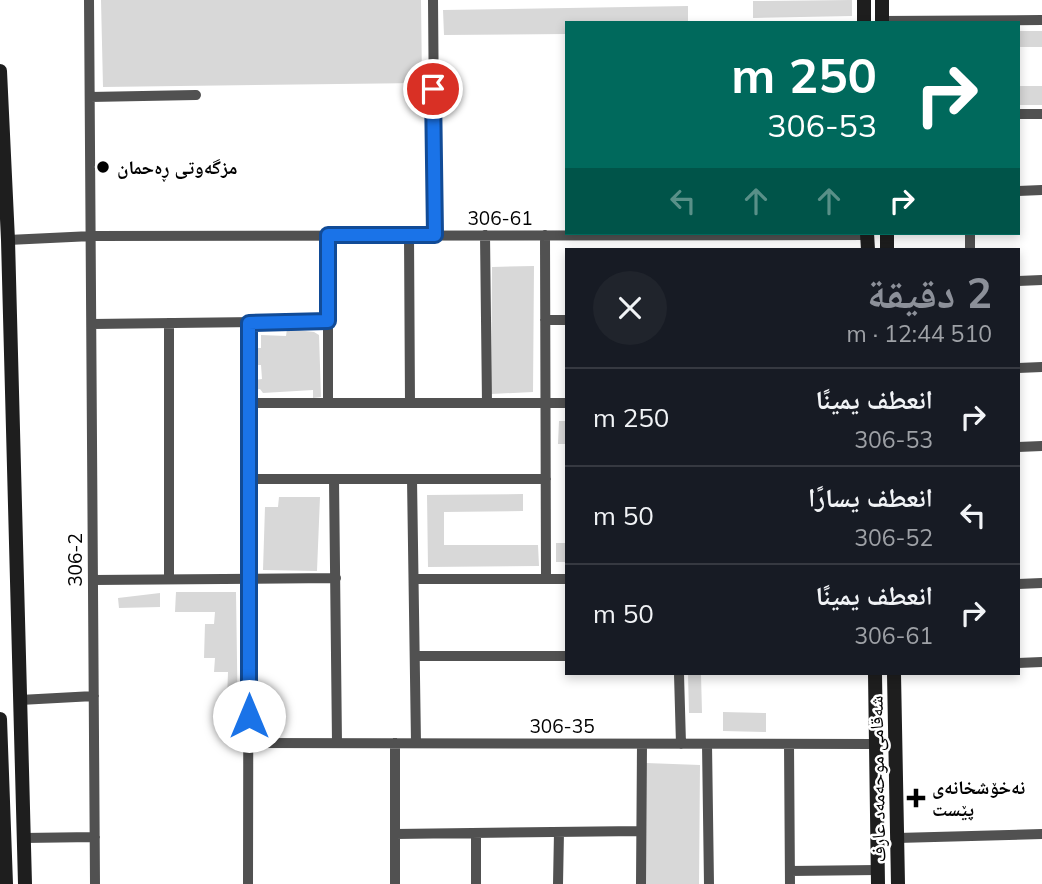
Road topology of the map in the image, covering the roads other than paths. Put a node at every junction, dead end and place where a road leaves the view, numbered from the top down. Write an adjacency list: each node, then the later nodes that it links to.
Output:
1 (89, 0): 11 (street, 306-2)
2 (433, 0): 18 (street)
3 (863, 0): 6 (street)
4 (881, 0): 7 (street)
5 (1042, 20): 8 (street)
6 (864, 21)
7 (882, 21)
8 (965, 21)
9 (0, 71): 23 (street)
10 (196, 95): 11 (street)
11 (90, 97): 22 (street, 306-2)
12 (1020, 114): 13 (street)
13 (1042, 114)
14 (1042, 190): 15 (street)
15 (1020, 191)
16 (328, 235): 17 (street, 306-61); 22 (street, 306-61); 28 (street)
17 (409, 235): 18 (street, 306-61); 36 (street)
18 (435, 235): 19 (street, 306-61)
19 (485, 235): 20 (street, 306-61); 37 (street)
20 (545, 235): 21 (street, 306-61); 26 (street)
21 (565, 235)
22 (92, 236): 23 (street, 306-61); 31 (street, 306-2)
23 (8, 240): 46 (street)
24 (1042, 280): 25 (street)
25 (1020, 281)
26 (545, 320): 27 (street); 38 (street)
27 (565, 320)
28 (328, 321): 30 (street); 35 (street)
29 (169, 323): 30 (street); 31 (street); 50 (street)
30 (249, 323): 34 (street)
31 (92, 324): 54 (street, 306-2)
32 (1020, 368): 33 (street)
33 (1042, 368)
34 (250, 403): 35 (street); 44 (street)
35 (328, 403): 36 (street)
36 (410, 403): 37 (street)
37 (487, 403): 38 (street)
38 (545, 403): 39 (street); 43 (street)
39 (565, 403)
40 (1042, 446): 41 (street)
41 (1020, 447)
42 (412, 479): 43 (street); 45 (street); 51 (street)
43 (546, 479): 52 (street)
44 (250, 480): 45 (street); 48 (street)
45 (334, 480): 49 (street)
46 (16, 559): 47 (street); 65 (street)
47 (0, 560)
48 (250, 578): 49 (street); 50 (street); 67 (street)
49 (336, 578): 68 (street)
50 (169, 579): 54 (street)
51 (414, 579): 52 (street); 57 (street)
52 (546, 579): 53 (street)
53 (565, 579)
54 (93, 580): 64 (street, 306-2)
55 (1042, 583): 56 (street)
56 (1020, 584)
57 (415, 656): 58 (street); 70 (street)
58 (565, 656)
59 (1020, 663): 60 (street)
60 (1042, 663)
61 (679, 675): 72 (street)
62 (875, 675): 75 (street, شەقامی موحەمەد عارف)
63 (894, 675): 83 (street, شەقامی موحەمەد عارف)
64 (94, 696): 65 (street); 81 (street, 306-2)
65 (20, 700): 82 (street)
66 (0, 719): 86 (street)
67 (249, 743): 68 (street, 306-35); 89 (street)
68 (337, 743): 69 (street, 306-35)
69 (395, 743): 70 (street, 306-35); 79 (street)
70 (416, 743): 71 (street, 306-35)
71 (642, 744): 72 (street, 306-35); 76 (street)
72 (681, 744): 73 (street, 306-35)
73 (707, 744): 74 (street, 306-35); 94 (street)
74 (789, 744): 75 (street, 306-35); 84 (street)
75 (876, 744): 85 (street, شەقامی موحەمەد عارف)
76 (641, 831): 77 (street); 93 (street)
77 (559, 832): 78 (street); 92 (street)
78 (476, 833): 79 (street); 91 (street)
79 (395, 834): 90 (street)
80 (1042, 835): 83 (street)
81 (95, 837): 82 (street); 88 (street, 306-2)
82 (23, 838): 87 (street)
83 (897, 838): 96 (street, شەقامی موحەمەد عارف)
84 (790, 871): 85 (street); 95 (street)
85 (878, 877)
86 (6, 882)
87 (27, 882)
88 (95, 884)
89 (248, 884)
90 (395, 884)
91 (476, 884)
92 (558, 884)
93 (641, 884)
94 (709, 884)
95 (790, 884)
96 (898, 884)

